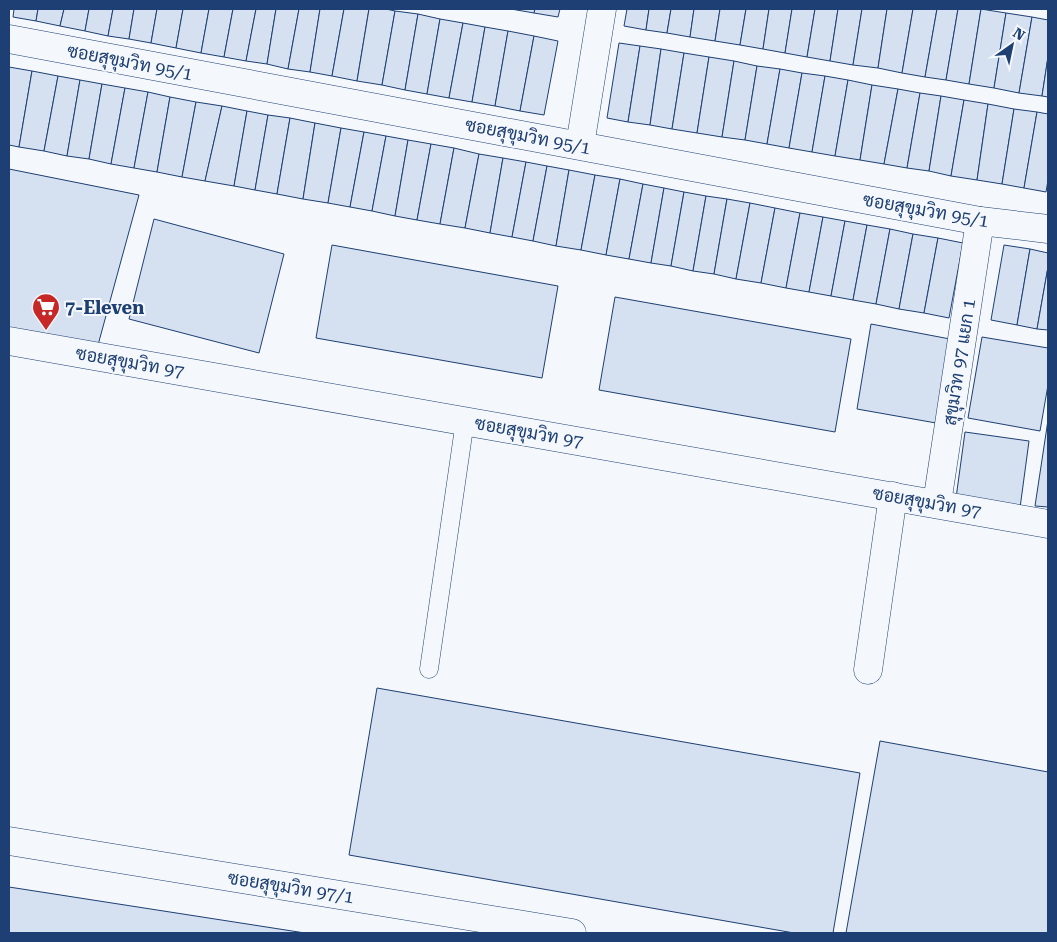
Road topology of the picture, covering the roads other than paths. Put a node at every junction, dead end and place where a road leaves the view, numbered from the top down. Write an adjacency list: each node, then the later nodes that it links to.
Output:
1 (602, 9): 3 (street)
2 (9, 39): 3 (street, ซอยสุขุมวิท 95/1)
3 (580, 145): 4 (street, ซอยสุขุมวิท 95/1)
4 (980, 221): 5 (street, ซอยสุขุมวิท 95/1); 9 (street, สุขุมวิท 97 แยก 1)
5 (1048, 229)
6 (9, 341): 7 (street, ซอยสุขุมวิท 97)
7 (465, 421): 8 (street, ซอยสุขุมวิท 97); 11 (lane)
8 (893, 496): 9 (street, ซอยสุขุมวิท 97); 12 (street)
9 (937, 503): 10 (street, ซอยสุขุมวิท 97)
10 (1048, 524)
11 (429, 669)
12 (868, 670)
13 (9, 840): 14 (street, ซอยสุขุมวิท 97/1)
14 (572, 933)

